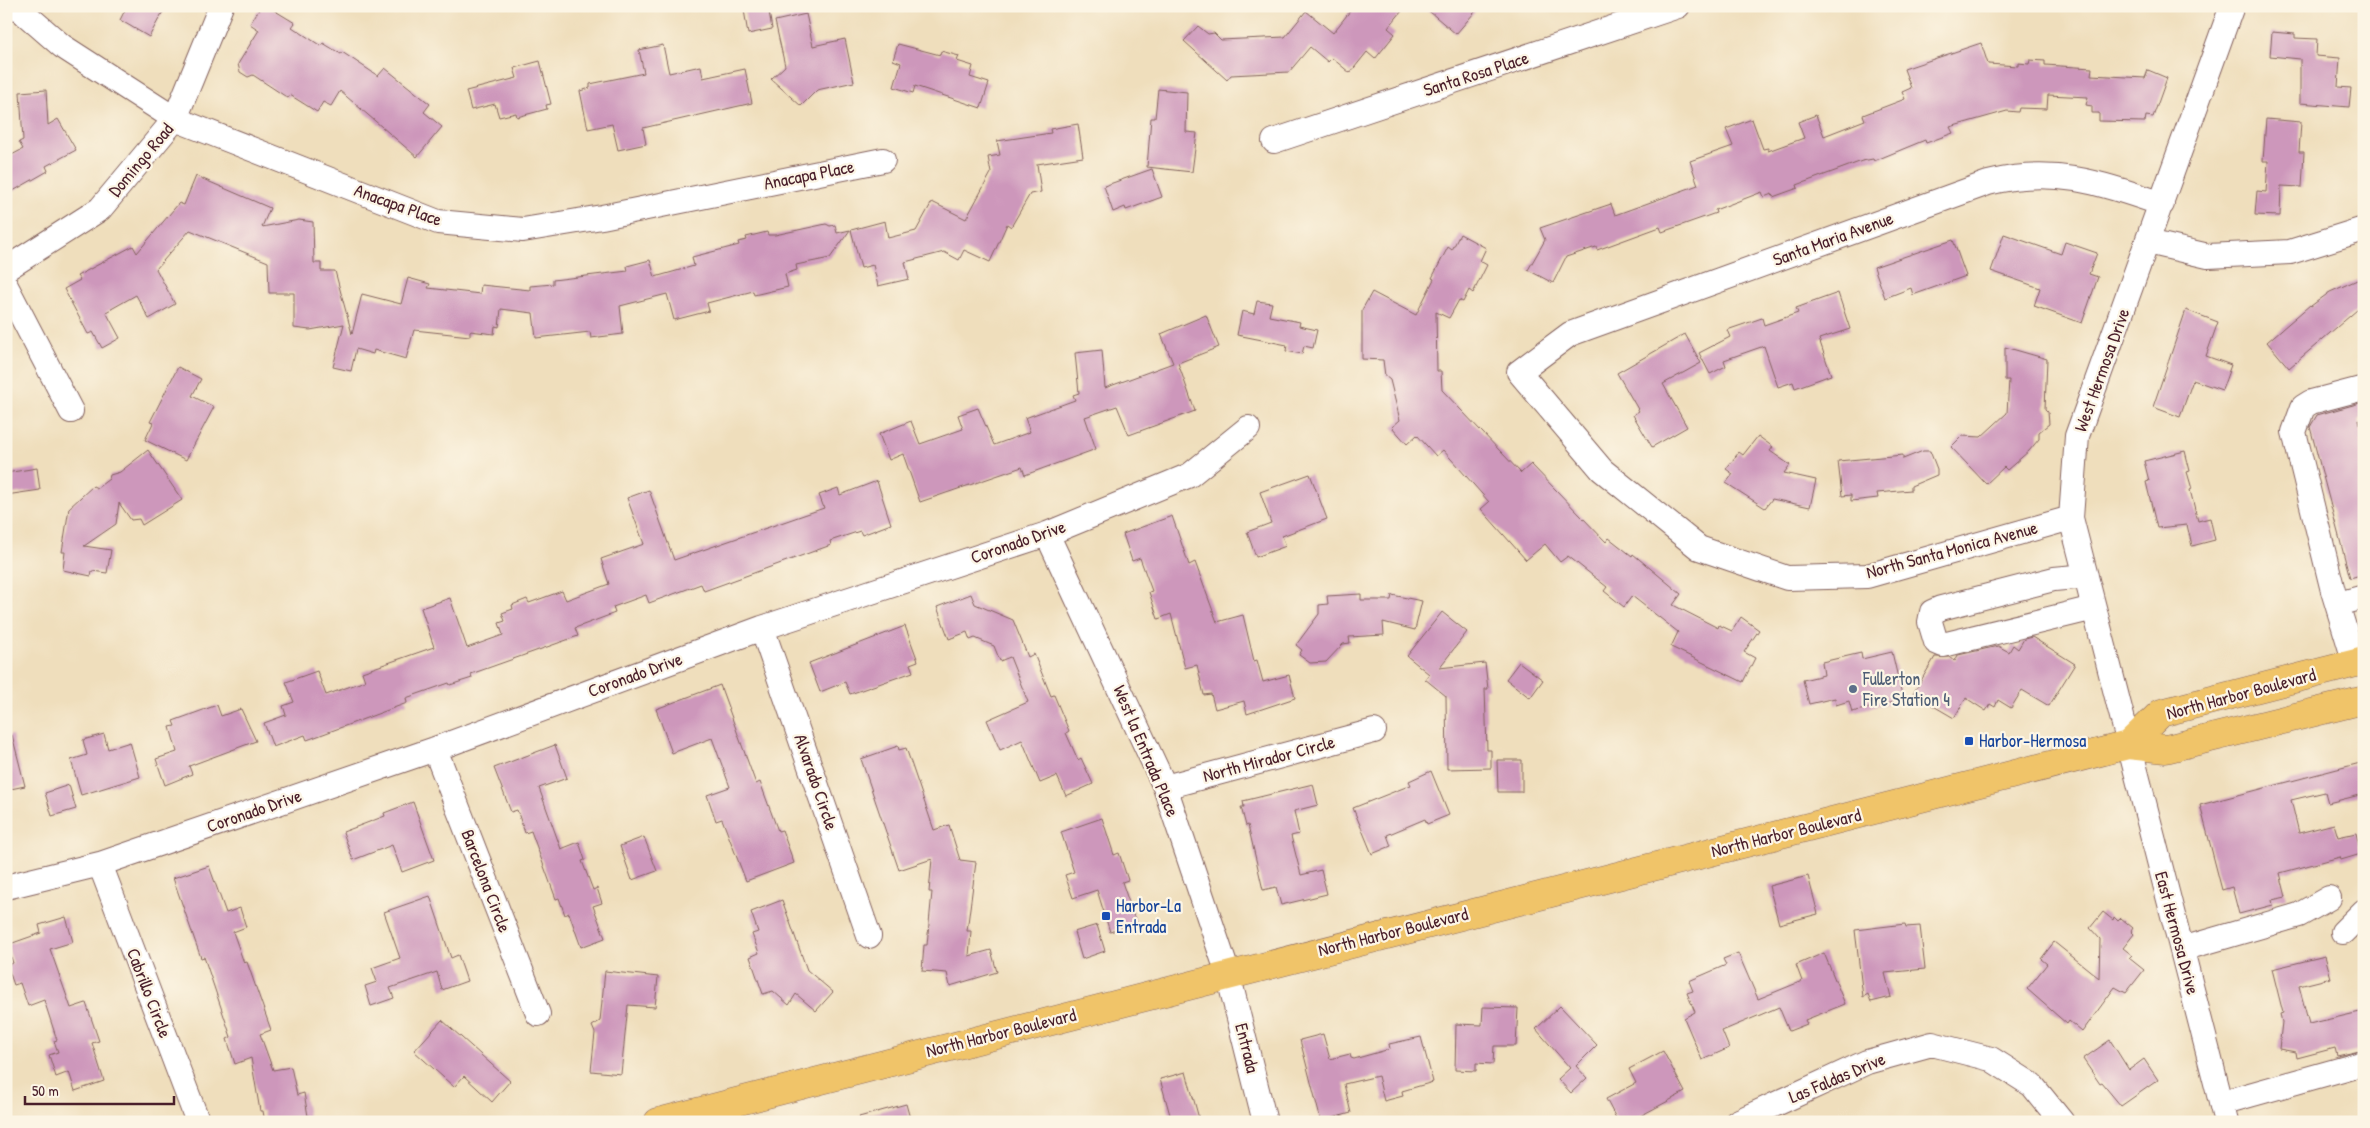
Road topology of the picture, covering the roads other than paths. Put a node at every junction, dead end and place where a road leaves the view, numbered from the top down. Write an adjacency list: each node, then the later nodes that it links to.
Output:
1 (16, 6): 5 (street, Anacapa Place)
2 (221, 6): 5 (street, Domingo Road)
3 (1678, 6): 6 (street, Santa Rosa Place)
4 (2232, 6): 8 (street, West Hermosa Drive)
5 (175, 119): 7 (street, Anacapa Place); 11 (street, Domingo Road)
6 (1274, 141)
7 (883, 160)
8 (2162, 204): 10 (street, West Hermosa Drive); 12 (street, Santa Maria Avenue)
9 (2364, 229): 10 (street)
10 (2148, 242): 16 (street, West Hermosa Drive)
11 (7, 270): 14 (street)
12 (1519, 372): 16 (street, North Santa Monica Avenue)
13 (2364, 388): 20 (street)
14 (70, 411)
15 (1248, 428): 17 (street, Coronado Drive)
16 (2071, 518): 18 (street, West Hermosa Drive)
17 (1047, 534): 22 (street, Coronado Drive); 28 (street, West la Entrada Place)
18 (2086, 576): 21 (street, West Hermosa Drive); 21 (street)
19 (2364, 597): 20 (street)
20 (2338, 604): 23 (street)
21 (2094, 608): 26 (street, West Hermosa Drive)
22 (762, 628): 27 (street, Coronado Drive); 34 (street, Alvarado Circle)
23 (2359, 662): 26 (main road, North Harbor Boulevard)
24 (2364, 700): 26 (main road, North Harbor Boulevard)
25 (1374, 731): 28 (street, North Mirador Circle)
26 (2128, 745): 35 (street, East Hermosa Drive); 36 (main road, North Harbor Boulevard)
27 (435, 749): 29 (street, Coronado Drive); 37 (street, Barcelona Circle)
28 (1165, 787): 36 (street, West la Entrada Place)
29 (100, 864): 30 (street, Coronado Drive); 40 (street, Cabrillo Circle)
30 (6, 887)
31 (2329, 898): 35 (street)
32 (2364, 911): 33 (street)
33 (2343, 932)
34 (869, 936)
35 (2182, 949): 39 (street, East Hermosa Drive)
36 (1228, 974): 41 (main road, North Harbor Boulevard); 42 (street, Entrada)
37 (538, 1014)
38 (2364, 1064): 39 (street)
39 (2223, 1112)
40 (198, 1122)
41 (658, 1122)
42 (1265, 1122)
43 (1737, 1122): 44 (street, Las Faldas Drive)
44 (2062, 1122)

